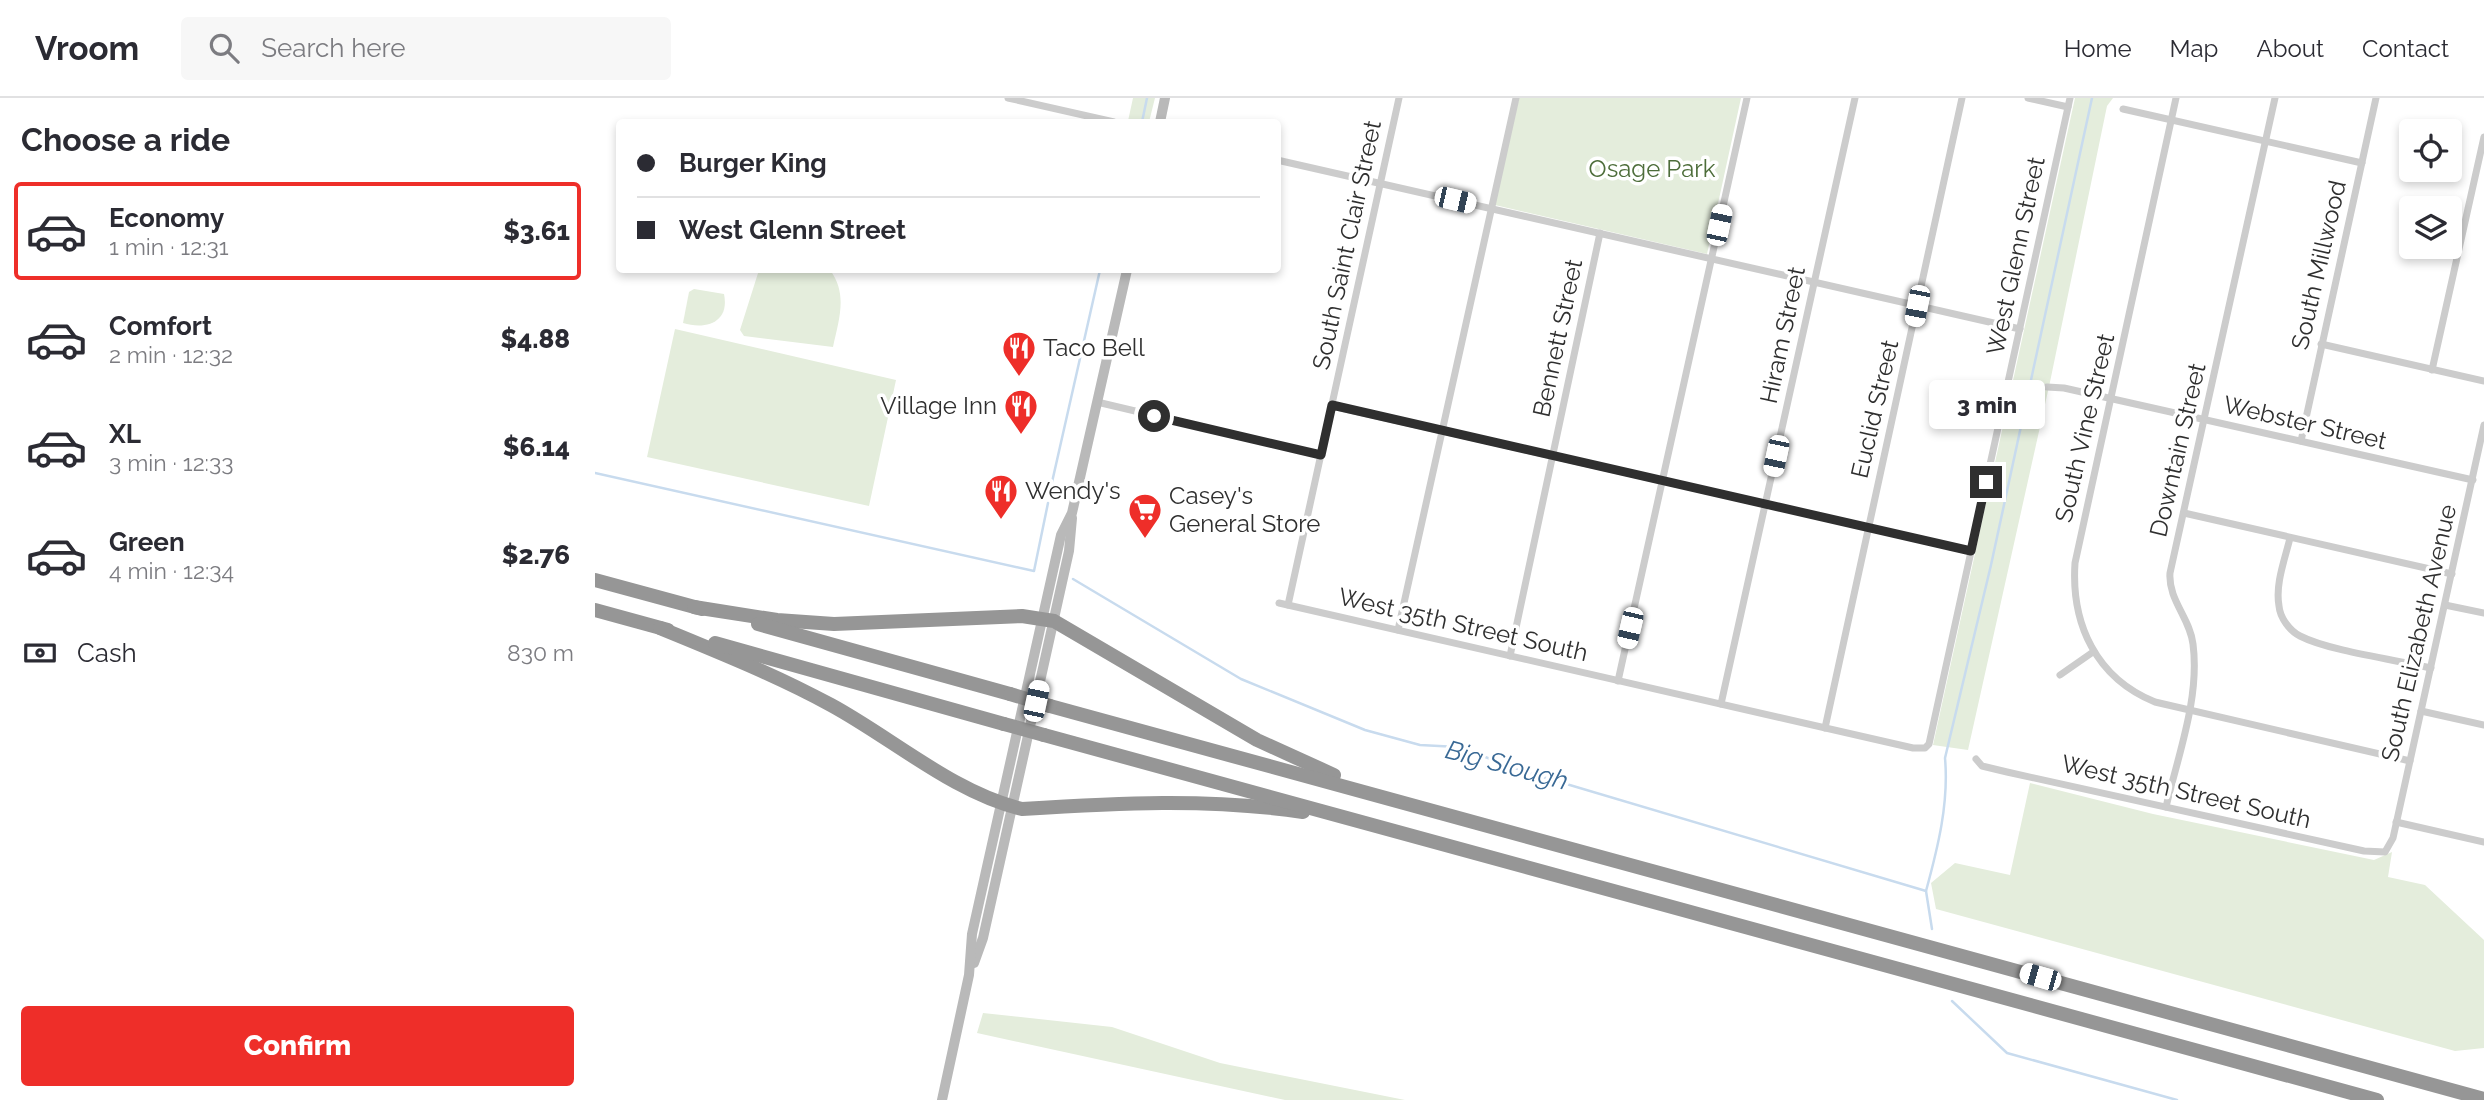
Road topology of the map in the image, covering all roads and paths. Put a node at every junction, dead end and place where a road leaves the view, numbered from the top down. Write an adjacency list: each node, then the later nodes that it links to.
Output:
1 (1008, 98): 15 (street)
2 (1165, 98): 16 (main road)
3 (1399, 98): 22 (street, South Saint Clair Street)
4 (1516, 98): 23 (street)
5 (1747, 98): 25 (street)
6 (1854, 98): 27 (street, Hiram Street)
7 (1962, 98): 28 (street, Euclid Street)
8 (2028, 98): 13 (street)
9 (2070, 98): 13 (street, West Glenn Street)
10 (2176, 98): 17 (street, South Vine Street)
11 (2275, 98): 19 (street, Downtain Street)
12 (2377, 98): 21 (street, South Millwood)
13 (2069, 107): 29 (street, West Glenn Street)
14 (2123, 109): 17 (street)
15 (1101, 119)
16 (1161, 119)
17 (2171, 120): 19 (street); 34 (street, South Vine Street)
18 (2484, 137): 31 (street)
19 (2265, 141): 21 (street); 37 (street, Downtain Street)
20 (1281, 161): 22 (street)
21 (2362, 163): 30 (street, South Millwood)
22 (1380, 183): 23 (street); 36 (street, South Saint Clair Street)
23 (1492, 208): 24 (street); 38 (street)
24 (1600, 233): 25 (street); 42 (street, Bennett Street)
25 (1711, 259): 27 (street); 44 (street)
26 (1126, 273): 35 (main road)
27 (1814, 282): 28 (street); 45 (street, Hiram Street)
28 (1917, 306): 29 (street); 47 (street, Euclid Street)
29 (2020, 329): 49 (street, West Glenn Street)
30 (2321, 345): 31 (street); 40 (street, South Millwood)
31 (2432, 370): 32 (street)
32 (2484, 381)
33 (2047, 387): 34 (street, Webster Street)
34 (2111, 399): 37 (street, Webster Street); 61 (street, South Vine Street)
35 (1097, 402): 41 (street); 58 (main road)
36 (1332, 405): 38 (street); 41 (street, South Saint Clair Street)
37 (2205, 420): 40 (street, Webster Street); 46 (street, Downtain Street)
38 (1443, 430): 42 (street); 60 (street)
39 (2483, 431): 43 (street, South Elizabeth Avenue)
40 (2301, 441): 43 (street, Webster Street)
41 (1321, 455): 53 (street, South Saint Clair Street)
42 (1553, 456): 44 (street); 62 (street, Bennett Street)
43 (2473, 480): 50 (street, South Elizabeth Avenue)
44 (1663, 481): 45 (street); 65 (street)
45 (1765, 504): 47 (street); 66 (street, Hiram Street)
46 (2184, 513): 48 (street); 67 (street, Downtain Street)
47 (1868, 528): 49 (street); 70 (street, Euclid Street)
48 (2290, 538): 50 (street); 63 (street)
49 (1971, 551): 71 (street, West Glenn Street)
50 (2452, 574): 54 (street, South Elizabeth Avenue)
51 (595, 579): 55 (highway)
52 (1279, 603): 53 (street, West 35th Street South)
53 (1288, 605): 60 (street, West 35th Street South)
54 (2445, 605): 57 (street); 63 (street, South Elizabeth Avenue)
55 (694, 607): 58 (highway); 74 (highway, bridge)
56 (595, 610): 59 (highway)
57 (2484, 613)
58 (1048, 620): 74 (highway); 75 (main road)
59 (660, 628): 75 (highway); 77 (highway, bridge)
60 (1398, 630): 62 (street, West 35th Street South)
61 (2093, 652): 64 (street); 67 (street, South Vine Street)
62 (1510, 656): 65 (street, West 35th Street South)
63 (2431, 667): 68 (street, South Elizabeth Avenue)
64 (2060, 675)
65 (1618, 681): 66 (street, West 35th Street South)
66 (1721, 704): 70 (street, West 35th Street South)
67 (2189, 711): 73 (street, South Vine Street); 76 (street, Downtain Street)
68 (2421, 711): 69 (street); 73 (street, South Elizabeth Avenue)
69 (2484, 725)
70 (1825, 728): 71 (street, West 35th Street South)
71 (1925, 748)
72 (1976, 758): 76 (street, West 35th Street South)
73 (2410, 761): 78 (street, South Elizabeth Avenue)
74 (1395, 800): 81 (highway)
75 (1007, 806): 77 (highway); 84 (main road)
76 (2166, 807): 80 (street, West 35th Street South)
77 (1360, 820): 85 (highway)
78 (2396, 822): 79 (street); 80 (street, South Elizabeth Avenue)
79 (2484, 842)
80 (2389, 848)
81 (2435, 1086): 82 (highway); 83 (highway)
82 (2484, 1092)
83 (2484, 1099)
84 (942, 1100)
85 (2377, 1100)

